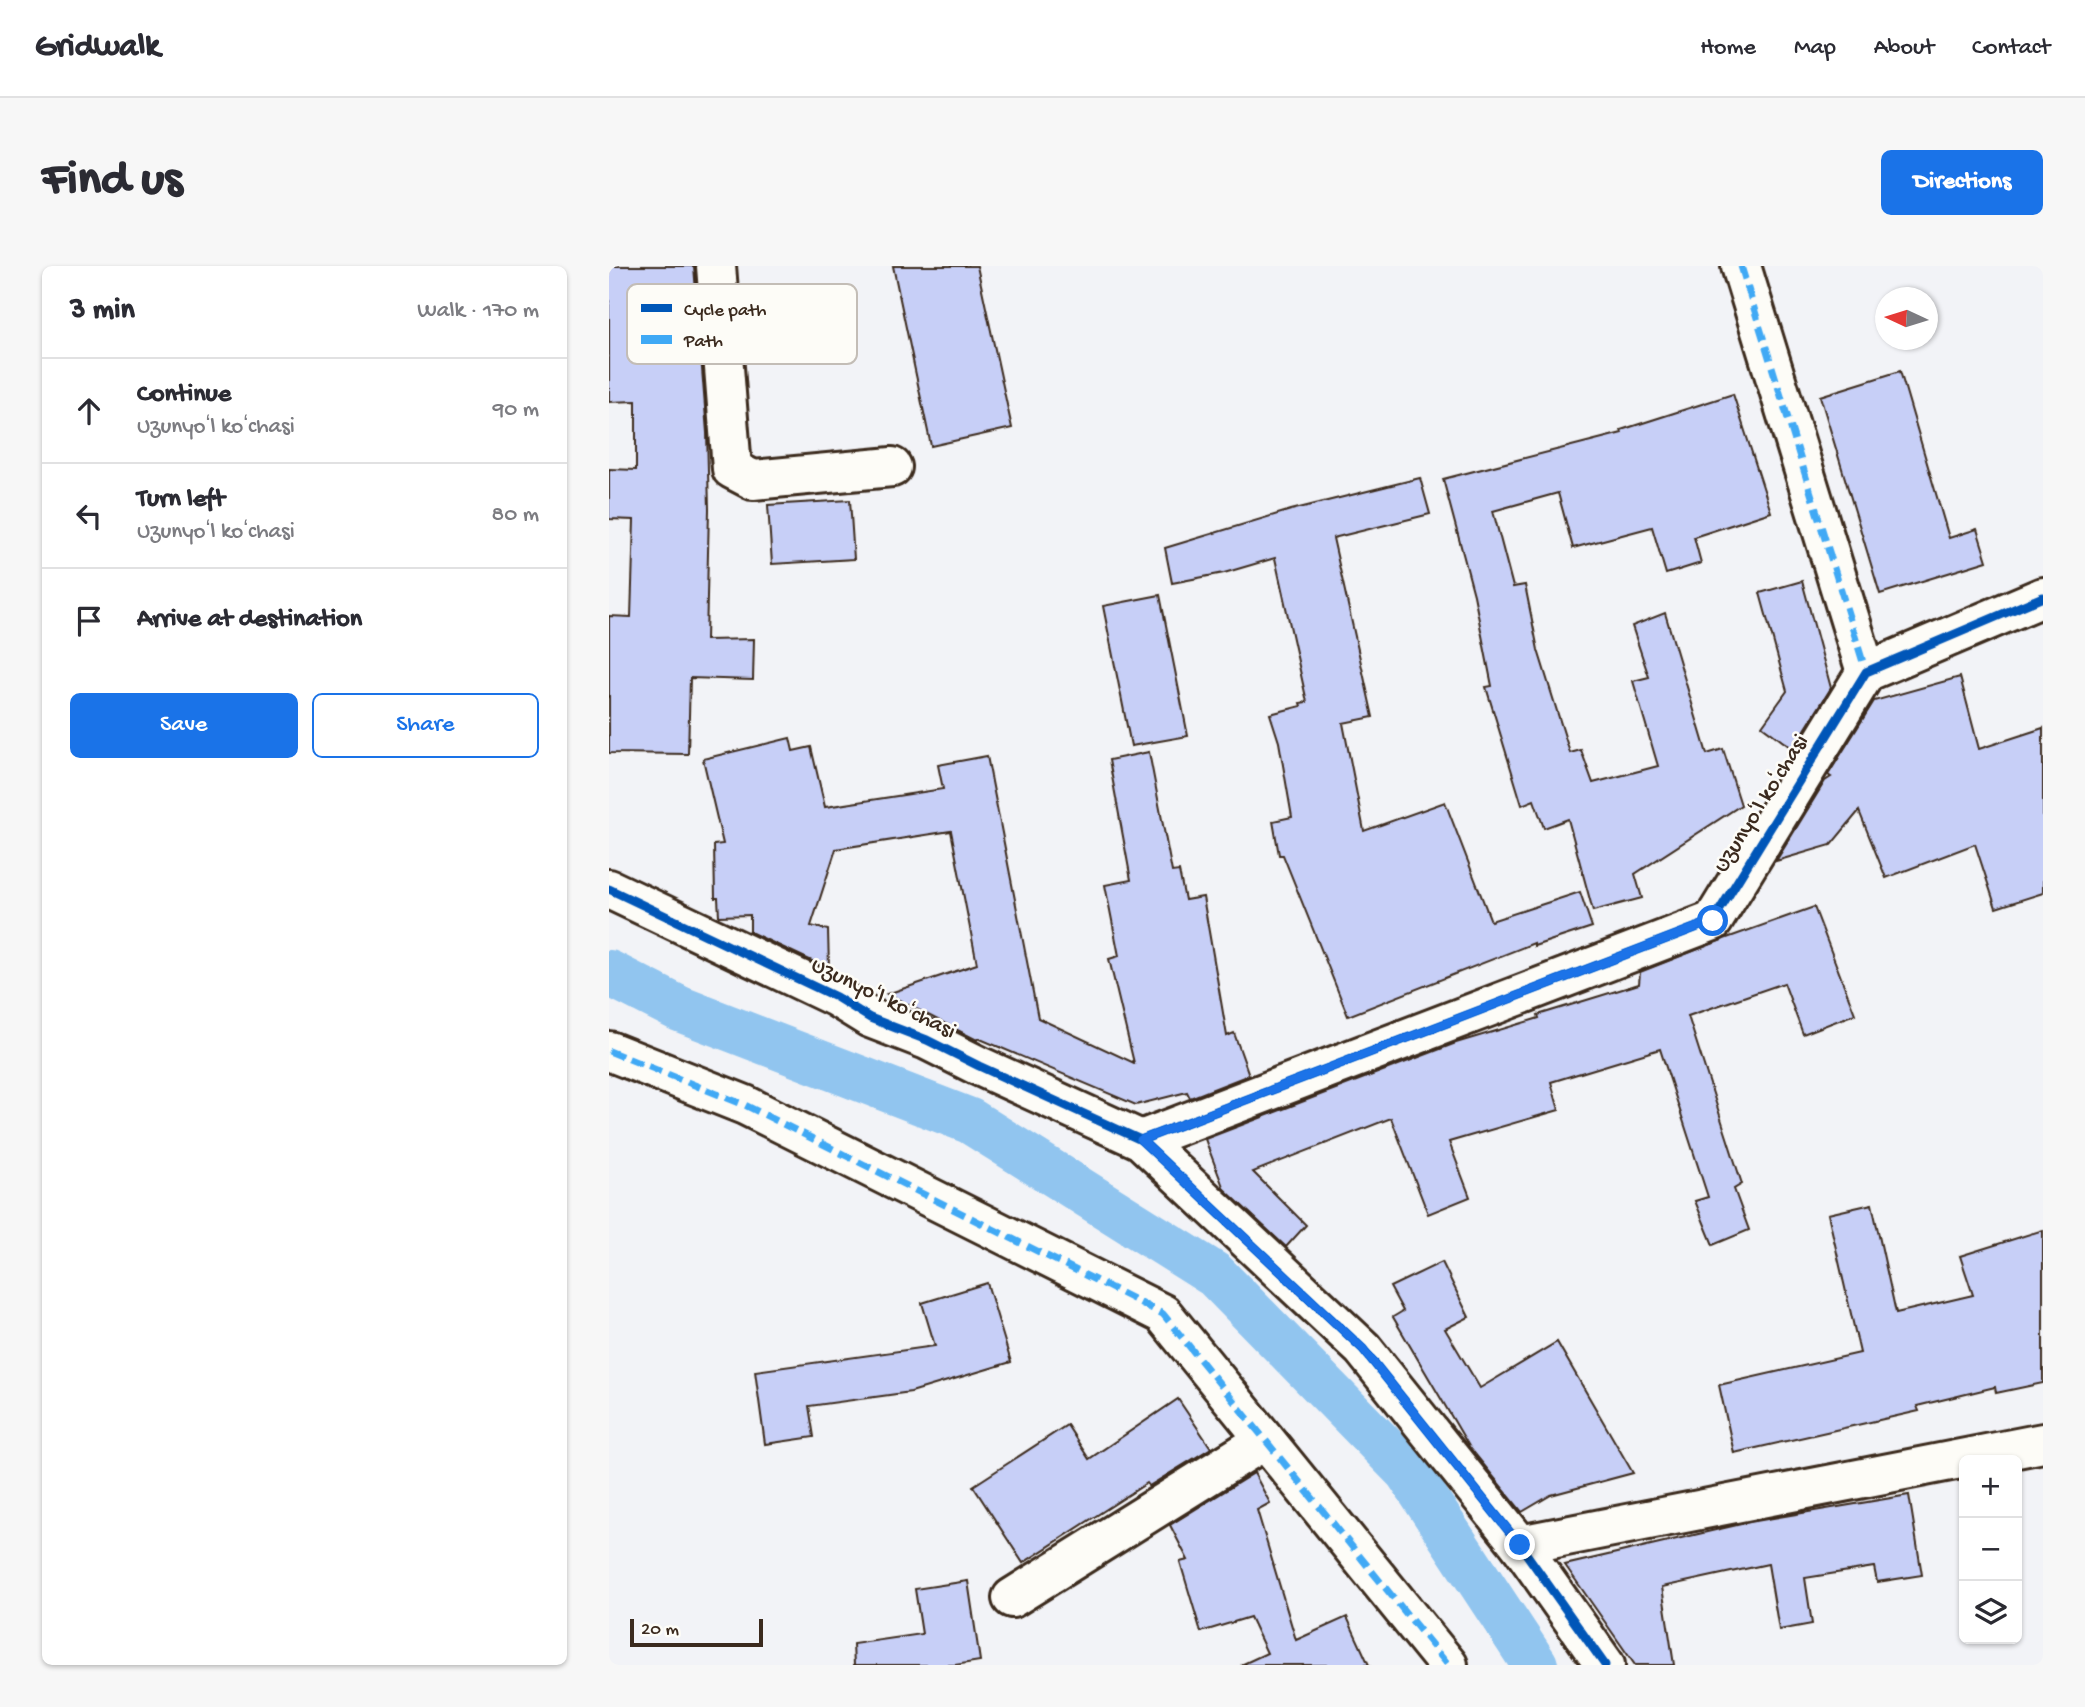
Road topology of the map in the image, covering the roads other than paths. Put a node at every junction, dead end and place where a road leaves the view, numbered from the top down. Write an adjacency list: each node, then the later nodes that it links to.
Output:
1 (716, 266): 3 (street)
2 (1741, 266): 7 (street)
3 (717, 284)
4 (724, 364): 5 (street)
5 (892, 467)
6 (2043, 597): 7 (street)
7 (1866, 672): 10 (street, Uzunyoʻl koʻchasi)
8 (609, 889): 10 (street, Uzunyoʻl koʻchasi)
9 (609, 1051): 11 (street)
10 (1141, 1140): 13 (street, Uzunyoʻl koʻchasi)
11 (1265, 1440): 14 (street); 15 (street)
12 (2043, 1443): 13 (street)
13 (1520, 1545): 16 (street, Uzunyoʻl koʻchasi)
14 (1012, 1598)
15 (1448, 1665)
16 (1605, 1665)

